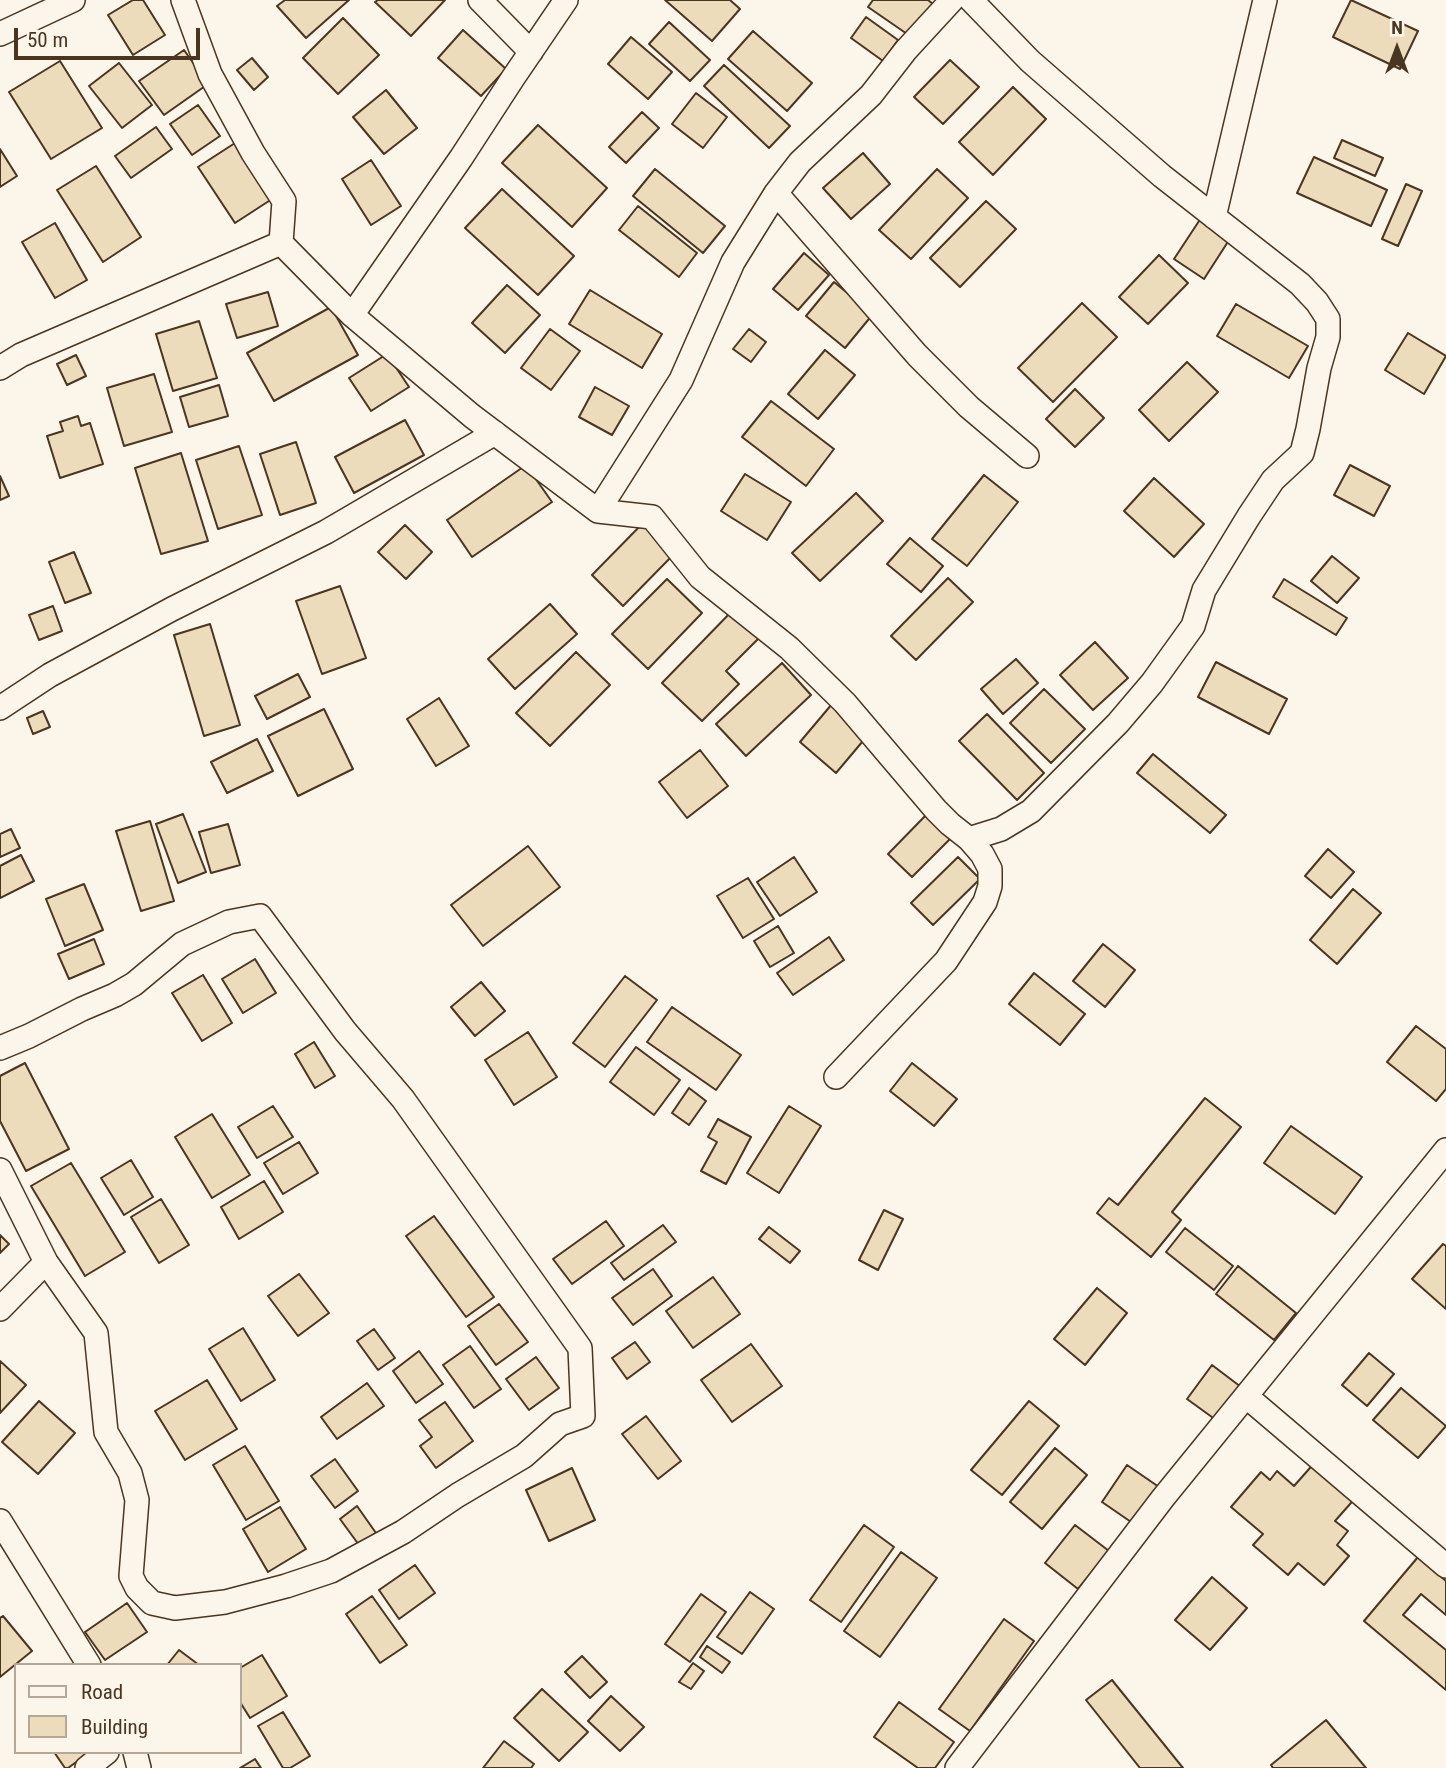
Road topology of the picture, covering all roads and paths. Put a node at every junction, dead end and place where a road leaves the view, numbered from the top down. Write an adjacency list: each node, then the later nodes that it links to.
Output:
1 (73, 0): 8 (street)
2 (183, 0): 12 (street)
3 (480, 0): 9 (street)
4 (566, 0): 9 (street)
5 (952, 0): 10 (street)
6 (971, 0): 11 (street)
7 (1265, 0): 11 (street)
8 (0, 34)
9 (531, 52): 13 (street)
10 (776, 193): 16 (street); 17 (street)
11 (1214, 217): 19 (street)
12 (281, 243): 13 (street); 14 (street)
13 (352, 315): 15 (street)
14 (0, 368)
15 (495, 433): 17 (street); 18 (street)
16 (1027, 456)
17 (598, 511): 19 (street)
18 (0, 708)
19 (969, 839): 21 (street)
20 (0, 1048): 24 (street)
21 (836, 1076)
22 (1445, 1153): 26 (street)
23 (0, 1170): 24 (street)
24 (46, 1262): 25 (street)
25 (0, 1308)
26 (1246, 1396): 28 (street); 32 (street)
27 (0, 1521): 29 (street)
28 (1446, 1566)
29 (88, 1663)
30 (104, 1754): 31 (street)
31 (87, 1768)
32 (957, 1768)

